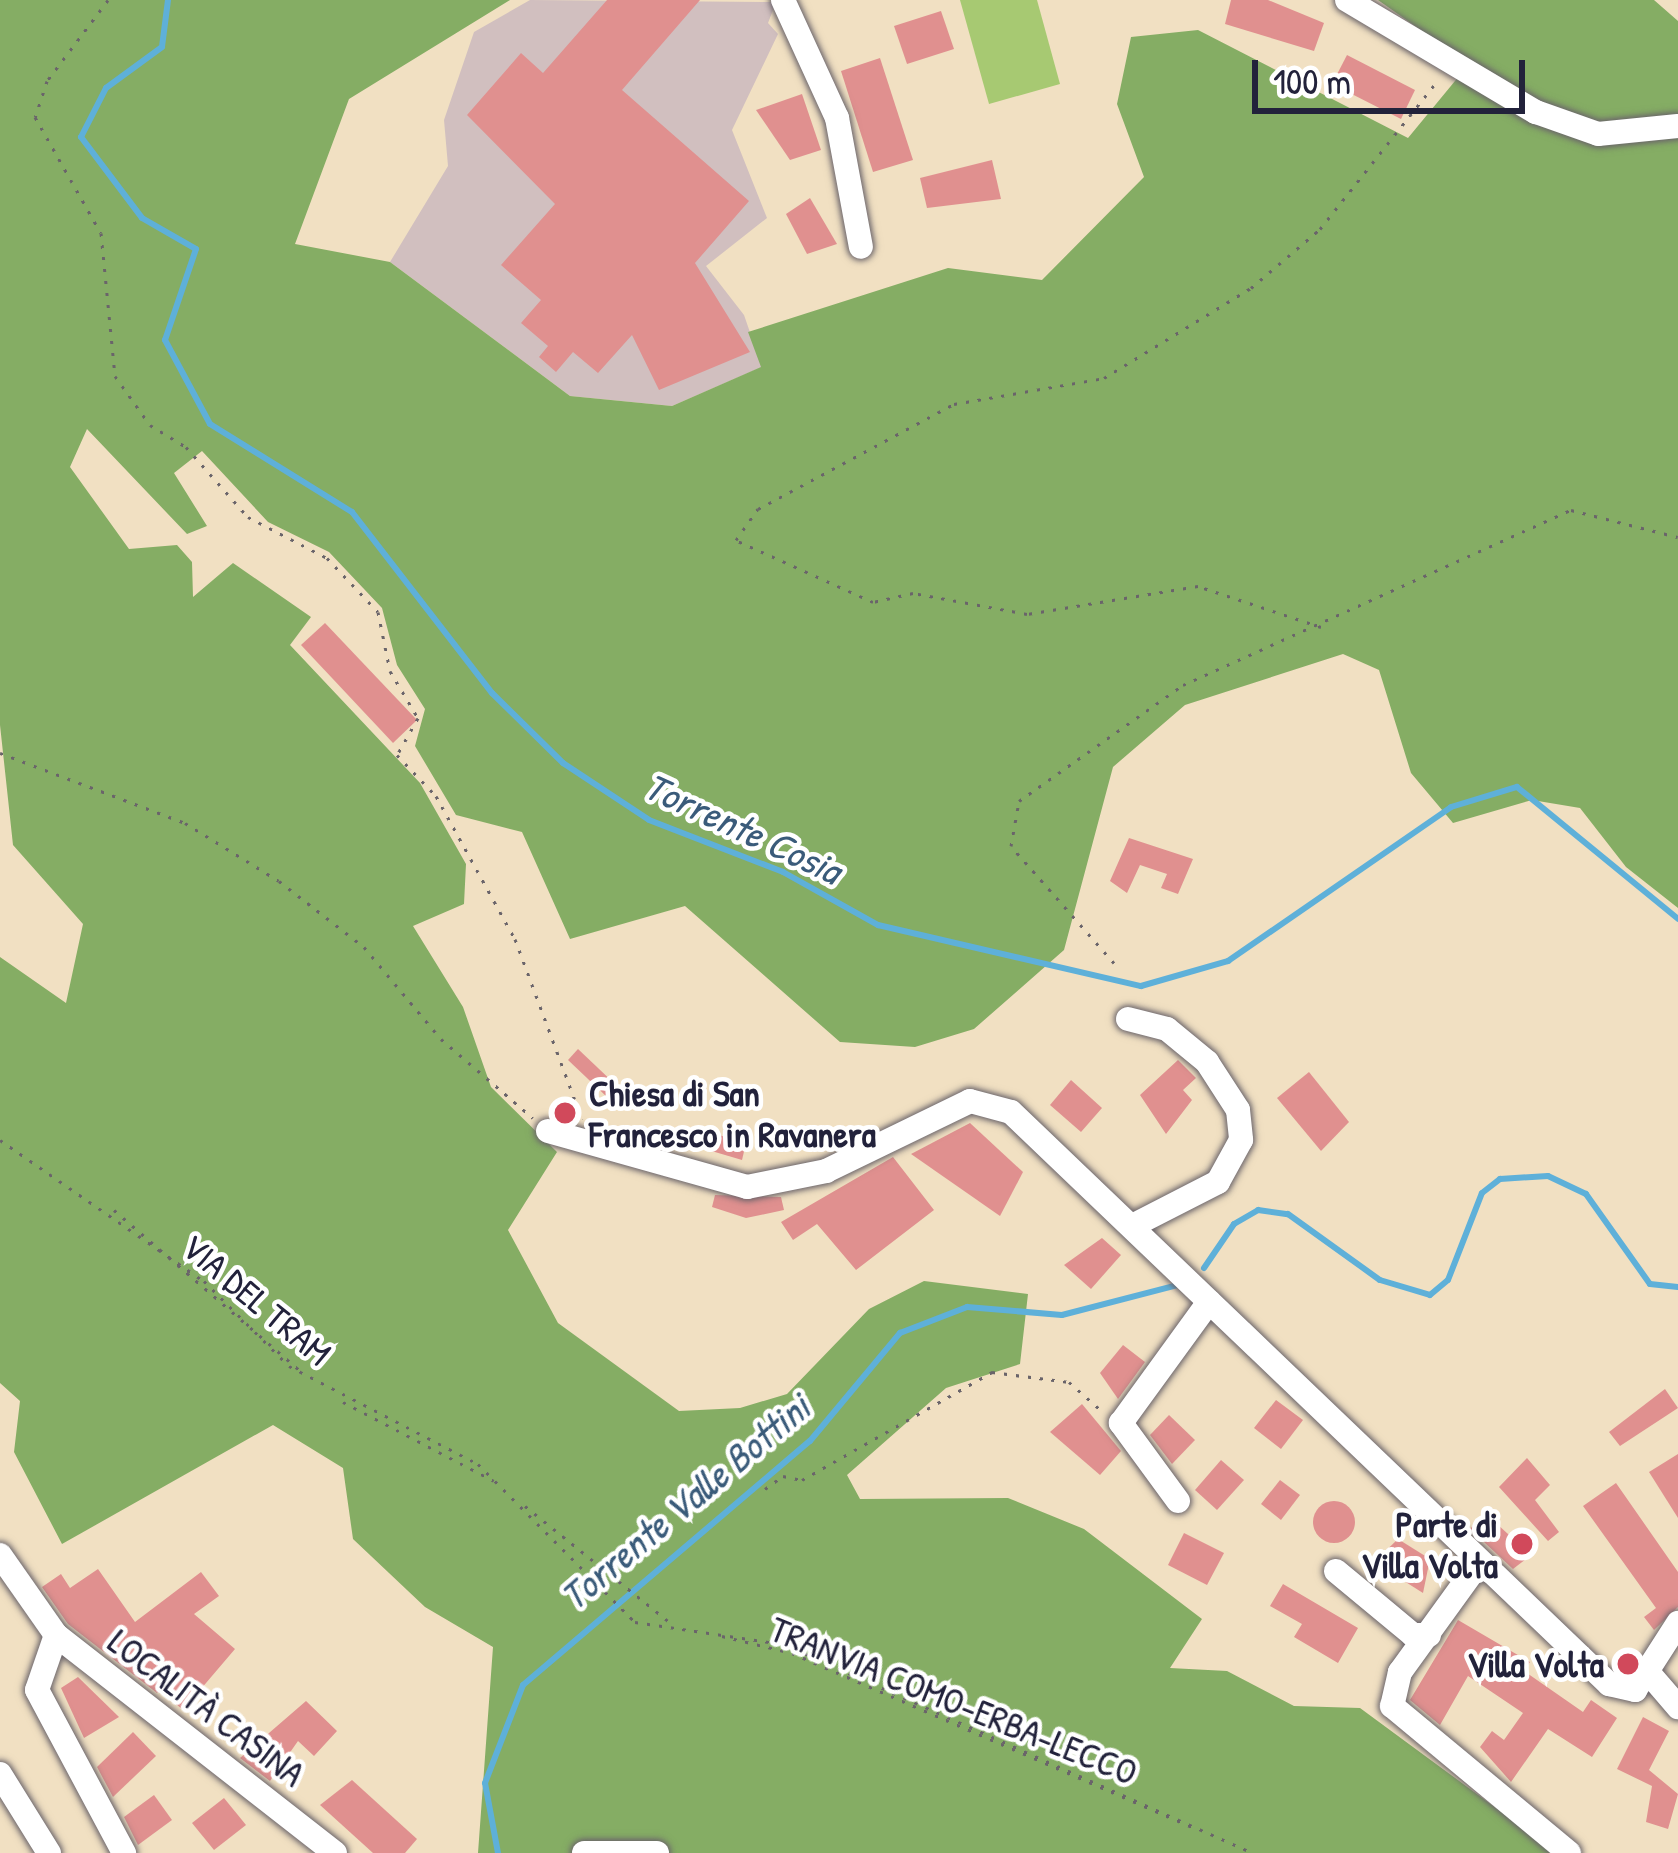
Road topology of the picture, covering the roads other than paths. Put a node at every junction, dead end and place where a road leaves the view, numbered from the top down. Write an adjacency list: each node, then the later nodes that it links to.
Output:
1 (783, 0): 4 (street)
2 (1347, 0): 3 (street)
3 (1678, 126)
4 (861, 247)
5 (1128, 1019): 7 (street)
6 (548, 1131): 7 (street)
7 (1134, 1225): 8 (street)
8 (1203, 1296): 9 (street); 11 (street)
9 (1178, 1501)
10 (0, 1555): 14 (street, LOCALITÀ CASINA)
11 (1480, 1563): 15 (street); 16 (street)
12 (1336, 1571): 15 (street)
13 (1678, 1623): 16 (street)
14 (56, 1635): 20 (street); 21 (street, LOCALITÀ CASINA)
15 (1429, 1635): 24 (street)
16 (1641, 1681): 17 (street)
17 (1678, 1707)
18 (0, 1774): 19 (street)
19 (49, 1853)
20 (124, 1853)
21 (335, 1853)
22 (584, 1853): 23 (street)
23 (657, 1853)
24 (1569, 1853)

